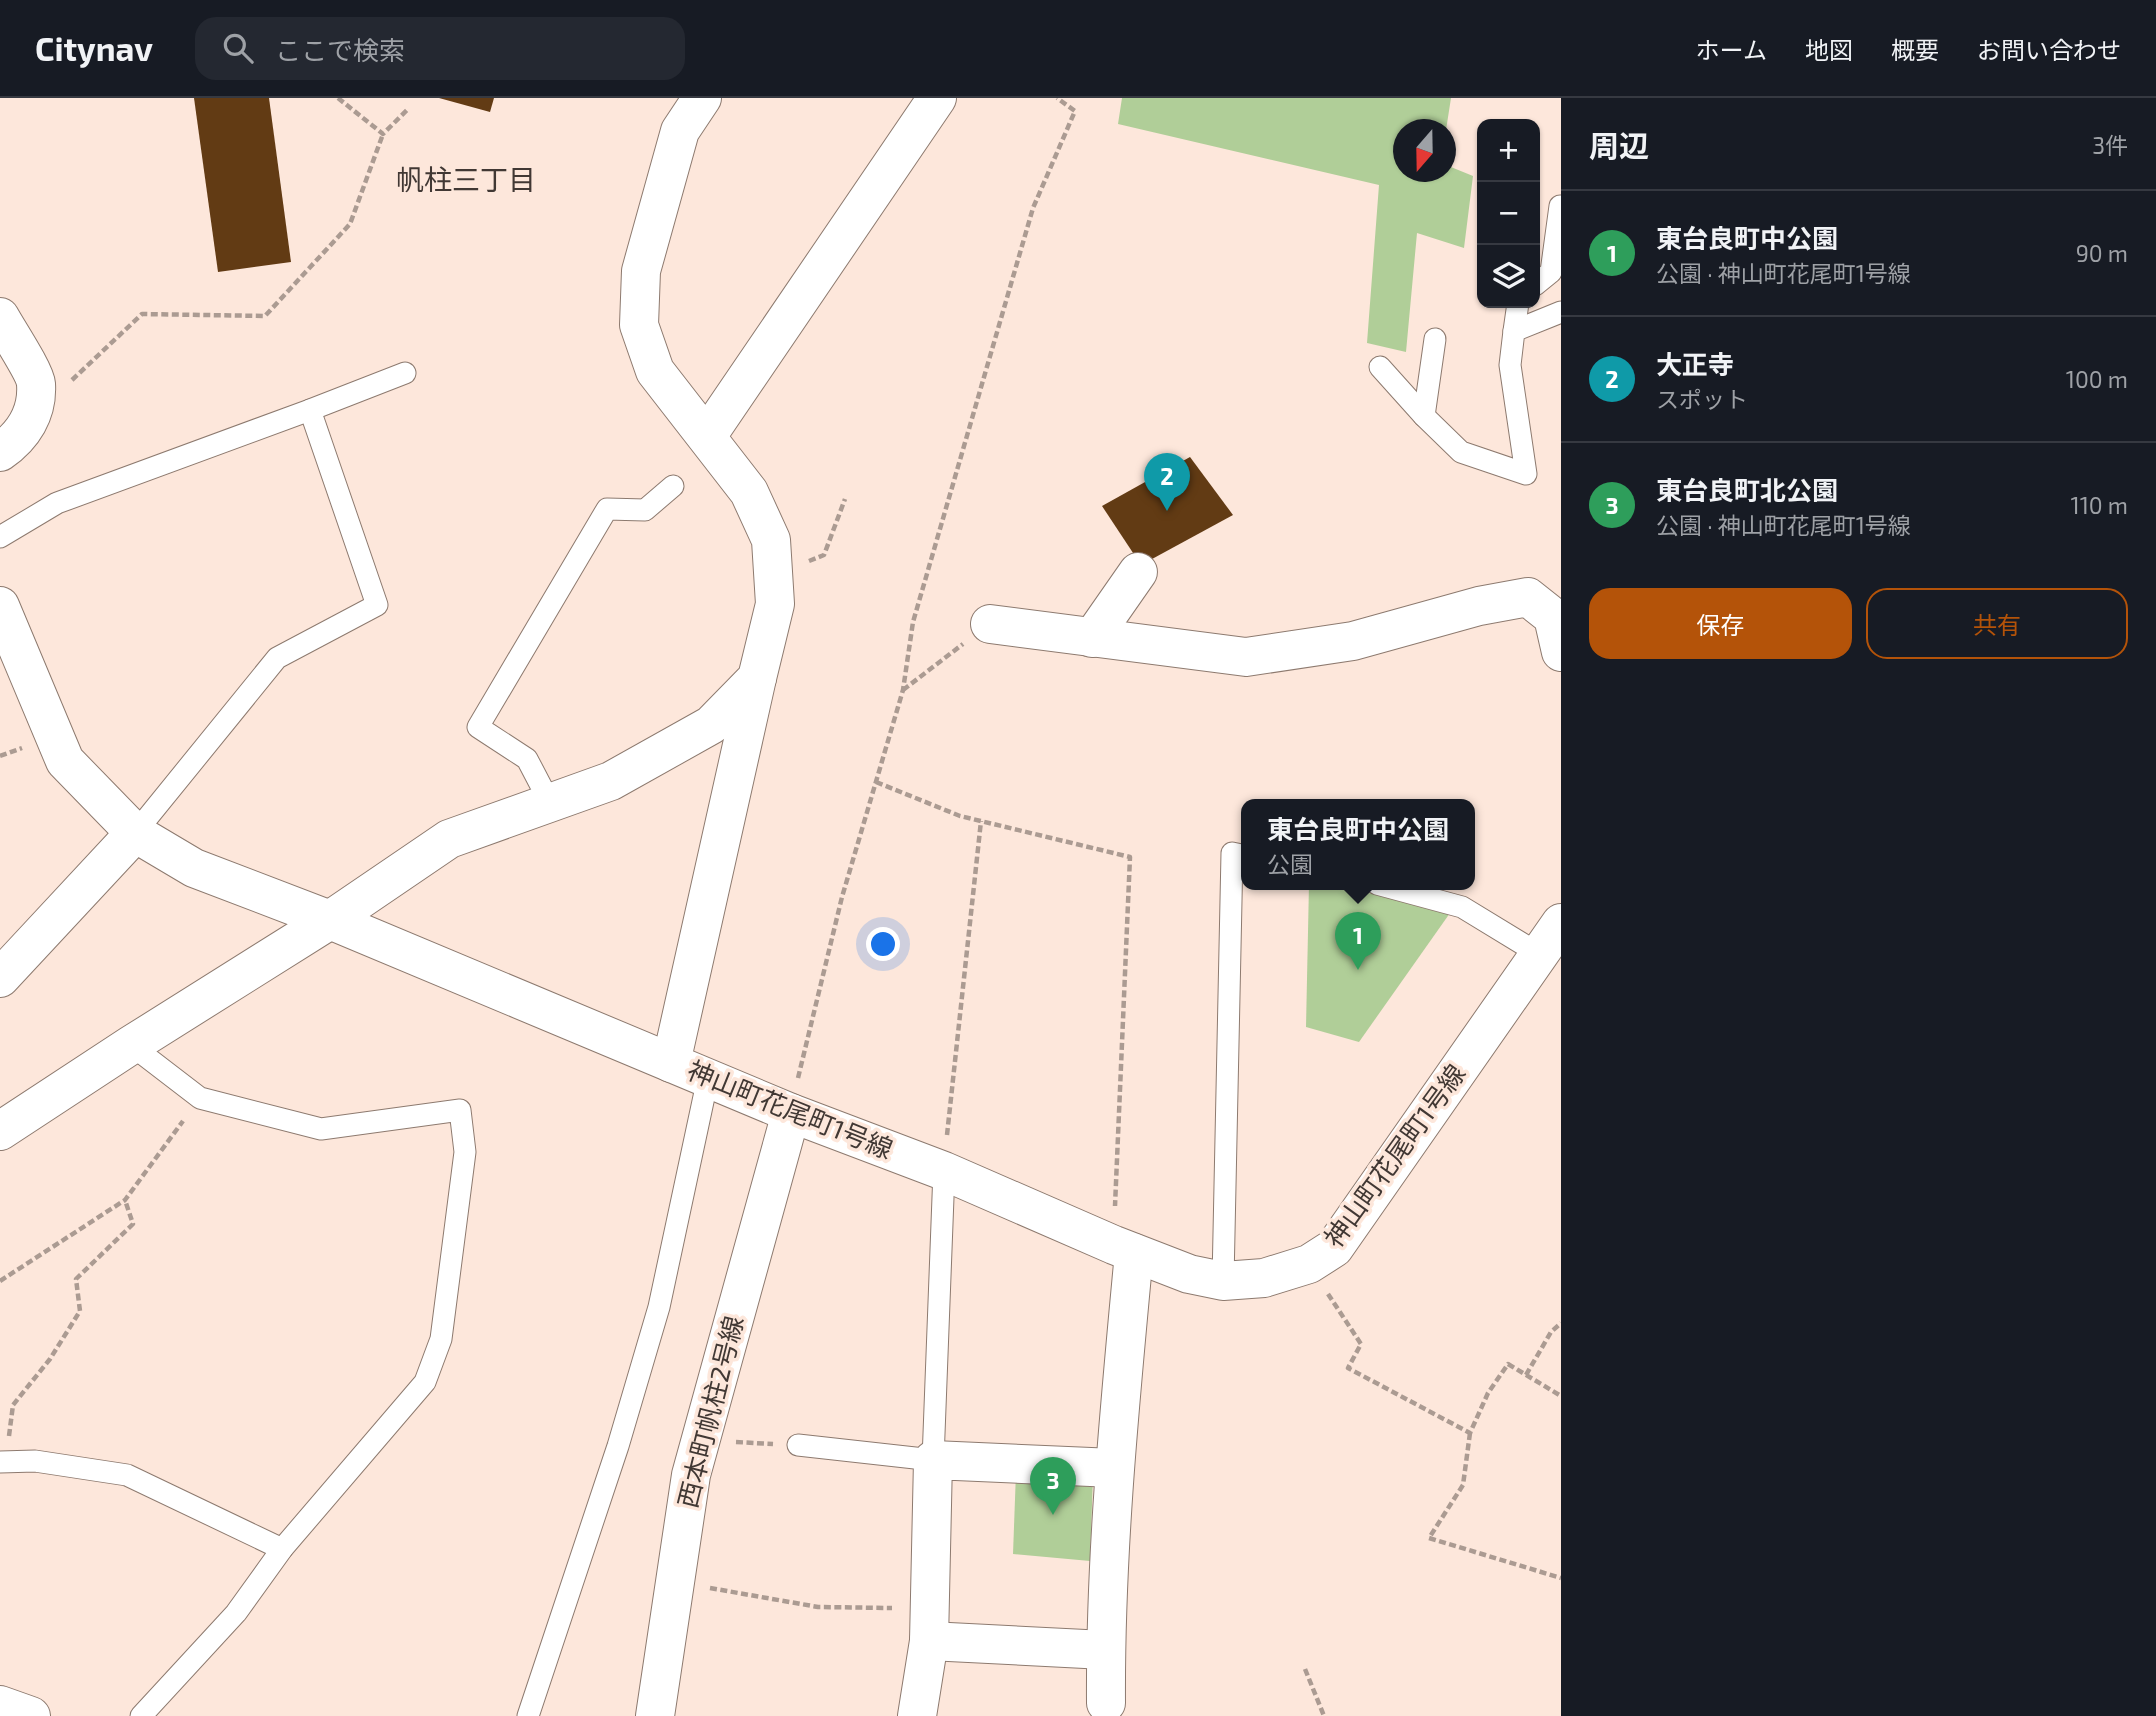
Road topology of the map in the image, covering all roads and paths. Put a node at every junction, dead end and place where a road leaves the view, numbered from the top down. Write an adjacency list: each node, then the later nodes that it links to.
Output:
1 (338, 98): 6 (path)
2 (702, 98): 19 (street)
3 (937, 98): 19 (street)
4 (1057, 98): 31 (path)
5 (407, 110): 6 (path)
6 (383, 134): 18 (path)
7 (1560, 206): 8 (lane)
8 (1540, 281)
9 (1517, 308): 12 (lane)
10 (1561, 312): 12 (lane)
11 (0, 317): 18 (street)
12 (1514, 331): 17 (lane)
13 (1435, 339): 17 (lane)
14 (1380, 367): 17 (lane)
15 (405, 373): 16 (lane)
16 (310, 410): 23 (lane); 35 (lane)
17 (1424, 415)
18 (33, 417): 20 (street)
19 (707, 436): 25 (street)
20 (0, 452)
21 (673, 486): 33 (lane)
22 (845, 499): 25 (path)
23 (0, 537)
24 (1138, 572): 28 (street)
25 (773, 577): 30 (street)
26 (0, 606): 35 (street, 神山町花尾町1号線)
27 (990, 624): 28 (street); 31 (path)
28 (1093, 638): 29 (street)
29 (1561, 652)
30 (757, 678): 33 (street); 43 (street)
31 (903, 690): 32 (path)
32 (876, 782): 34 (path); 46 (path)
33 (550, 803): 38 (street)
34 (981, 821): 47 (path); 51 (path)
35 (135, 833): 38 (street, 神山町花尾町1号線); 41 (street)
36 (1241, 855): 54 (lane)
37 (1399, 890): 40 (lane)
38 (330, 920): 42 (street); 43 (street, 神山町花尾町1号線)
39 (1561, 923): 40 (street, 神山町花尾町1号線)
40 (1539, 954): 53 (street, 神山町花尾町1号線)
41 (0, 978)
42 (131, 1045): 45 (lane); 48 (street)
43 (671, 1063): 44 (street, 神山町花尾町1号線)
44 (708, 1078): 46 (street, 神山町花尾町1号線); 75 (lane)
45 (200, 1098): 50 (path); 65 (lane)
46 (791, 1113): 49 (street, 神山町花尾町1号線); 60 (street, 西本町帆柱2号線)
47 (949, 1115)
48 (0, 1131)
49 (944, 1171): 52 (street, 神山町花尾町1号線); 62 (lane)
50 (125, 1200): 55 (path); 63 (path)
51 (1115, 1206)
52 (1134, 1253): 54 (street, 神山町花尾町1号線); 64 (street)
53 (1309, 1264): 54 (street, 神山町花尾町1号線); 59 (path)
54 (1223, 1281)
55 (0, 1282)
56 (1561, 1323): 57 (path)
57 (1526, 1375): 58 (path); 59 (path)
58 (1561, 1396)
59 (1470, 1433): 66 (path)
60 (701, 1440): 61 (path); 67 (street, 西本町帆柱2号線)
61 (798, 1446): 62 (lane)
62 (933, 1461): 64 (street); 68 (street)
63 (3, 1462): 65 (lane)
64 (1114, 1468): 69 (street)
65 (282, 1549): 74 (lane)
66 (1561, 1578)
67 (675, 1582): 68 (path); 76 (street, 西本町帆柱2号線)
68 (929, 1625): 69 (street); 77 (street)
69 (1105, 1650): 71 (street)
70 (1305, 1668): 78 (path)
71 (1106, 1703)
72 (0, 1705): 73 (street)
73 (31, 1716)
74 (141, 1716)
75 (528, 1716)
76 (655, 1716)
77 (917, 1716)
78 (1324, 1716)

